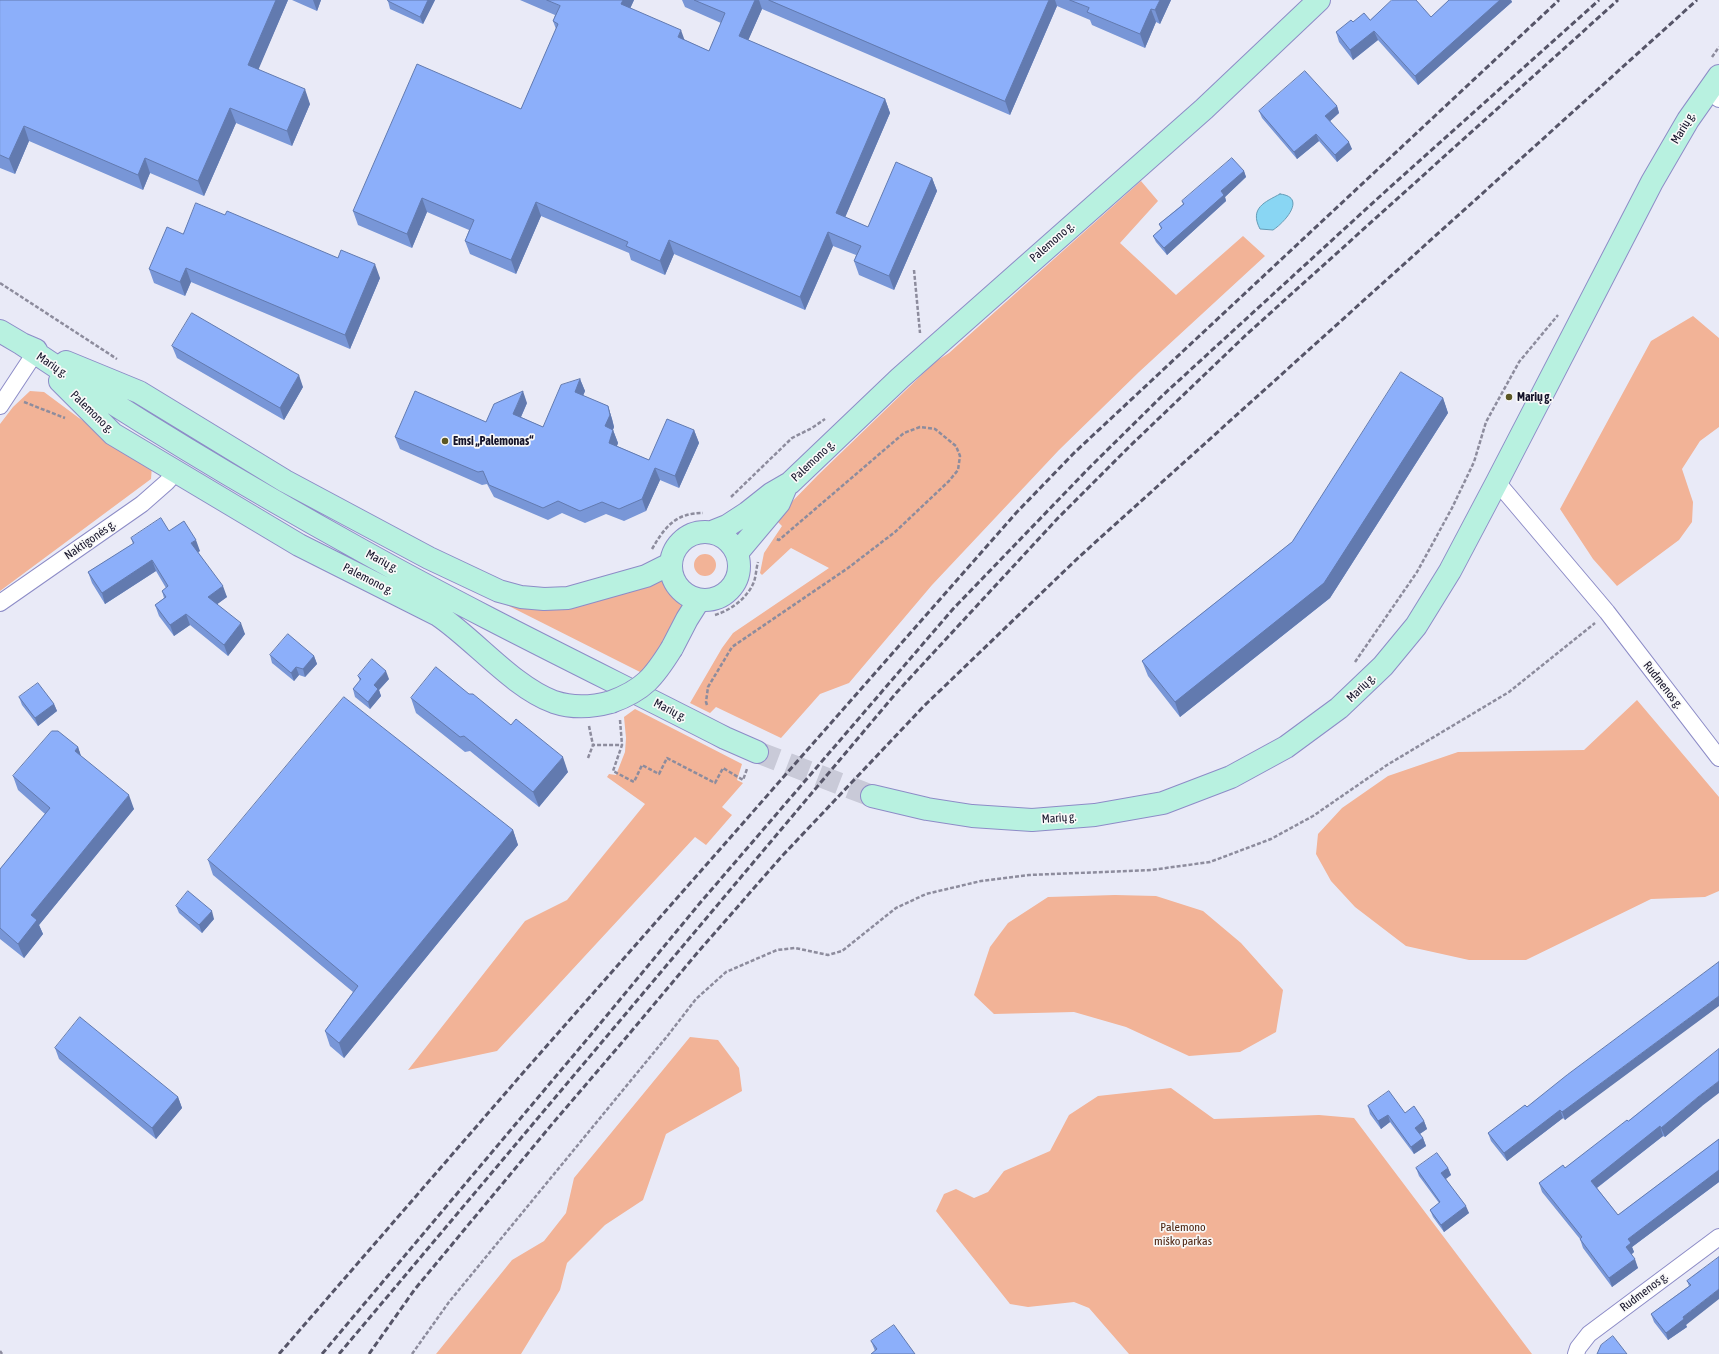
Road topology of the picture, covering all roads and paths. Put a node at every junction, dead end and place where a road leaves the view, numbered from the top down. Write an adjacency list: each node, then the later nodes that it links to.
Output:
1 (1319, 0): 14 (street, Palemono g.)
2 (1715, 88): 13 (street, Marių g.)
3 (914, 270): 7 (path)
4 (0, 283): 9 (path)
5 (1560, 313): 25 (path)
6 (0, 331): 8 (street, Palemono g.)
7 (920, 334)
8 (28, 350): 10 (street); 12 (street, Palemono g.); 21 (street, Palemono g.); 30 (street, Marių g.)
9 (123, 362)
10 (0, 406)
11 (828, 416): 15 (path)
12 (176, 472): 22 (street, Naktigonės g.); 27 (street, Palemono g.)
13 (1497, 482): 24 (street, Rudmenos g.); 32 (street, Marių g.)
14 (786, 486): 16 (street, Palemono g.); 19 (street, Palemono g.)
15 (727, 500)
16 (709, 522): 18 (path); 19 (street); 21 (street, Palemono g.)
17 (774, 538): 26 (path)
18 (652, 550)
19 (737, 553): 23 (street)
20 (759, 557): 23 (path)
21 (670, 564): 23 (street)
22 (0, 603)
23 (707, 608): 27 (street, Palemono g., bridge)
24 (1607, 612): 31 (street, Rudmenos g.); 36 (path)
25 (1350, 668)
26 (710, 708)
27 (616, 709): 28 (path)
28 (622, 745): 29 (path); 30 (path)
29 (588, 758)
30 (754, 758)
31 (1719, 758)
32 (872, 796)
33 (1719, 1236): 37 (street, Rudmenos g.)
34 (0, 1351): 35 (path)
35 (2, 1354)
36 (412, 1354)
37 (1576, 1354)

